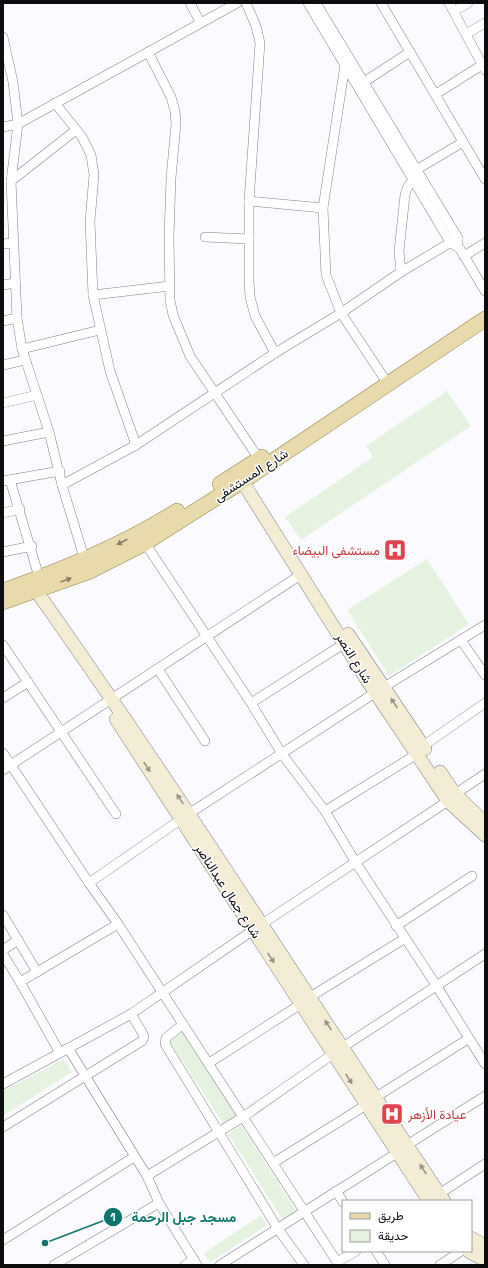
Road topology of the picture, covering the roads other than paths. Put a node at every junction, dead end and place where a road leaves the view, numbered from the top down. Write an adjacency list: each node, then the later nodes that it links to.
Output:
1 (190, 3): 9 (street)
2 (237, 3): 9 (street)
3 (246, 3): 32 (street)
4 (308, 3): 15 (street)
5 (316, 3): 18 (street)
6 (381, 3): 14 (street)
7 (468, 3): 8 (street)
8 (452, 7): 11 (street)
9 (200, 22): 13 (street)
10 (485, 23): 11 (street)
11 (466, 34): 16 (street)
12 (4, 42): 17 (street)
13 (148, 52): 21 (street); 44 (street)
14 (410, 52): 18 (street); 20 (street)
15 (345, 65): 29 (street); 33 (street)
16 (484, 66): 20 (street)
17 (12, 82): 19 (street); 22 (street)
18 (364, 82): 27 (street)
19 (3, 83)
20 (436, 94): 25 (street)
21 (55, 103): 22 (street); 24 (street)
22 (18, 124): 23 (street); 26 (street)
23 (3, 127)
24 (76, 130): 30 (street); 46 (street)
25 (463, 142): 27 (street); 28 (street)
26 (8, 163): 30 (street)
27 (416, 170): 36 (street)
28 (485, 179)
29 (414, 180): 36 (street); 41 (street)
30 (11, 181): 31 (street)
31 (8, 200): 37 (street)
32 (249, 201): 33 (street); 35 (street)
33 (323, 208): 48 (street)
34 (206, 237): 35 (street)
35 (249, 239): 54 (street)
36 (454, 240): 40 (street); 41 (street)
37 (13, 243): 39 (street); 42 (street)
38 (485, 243): 40 (street)
39 (3, 244)
40 (462, 252): 45 (street)
41 (401, 272): 48 (street)
42 (14, 283): 43 (street); 49 (street)
43 (3, 285)
44 (170, 286): 46 (street); 58 (street)
45 (485, 291)
46 (93, 295): 52 (street)
47 (485, 310): 57 (main road, شارع المستشفى)
48 (341, 314): 54 (street); 57 (street)
49 (17, 318): 51 (street); 53 (street)
50 (485, 319): 57 (main road, شارع المستشفى)
51 (3, 321)
52 (100, 330): 53 (street); 63 (street)
53 (22, 349): 55 (street)
54 (275, 353): 58 (street)
55 (25, 360): 56 (street); 59 (street)
56 (3, 365)
57 (386, 380): 64 (main road, شارع المستشفى)
58 (215, 394): 63 (street); 64 (street)
59 (37, 396): 60 (street); 61 (street)
60 (3, 403)
61 (49, 432): 62 (street); 65 (street)
62 (3, 441)
63 (136, 446): 68 (street)
64 (261, 462): 66 (main road, شارع المستشفى)
65 (60, 471): 67 (street); 68 (street)
66 (241, 476): 71 (main road, شارع المستشفى); 75 (street, شارع النصر); 79 (street, شارع النصر)
67 (7, 480): 69 (street)
68 (62, 485): 74 (street)
69 (20, 509): 70 (street); 72 (street)
70 (3, 513)
71 (142, 538): 74 (main road, شارع المستشفى); 81 (street)
72 (32, 546): 73 (street); 76 (street)
73 (3, 552)
74 (86, 566): 76 (main road, شارع المستشفى)
75 (302, 574): 79 (street, شارع النصر); 81 (street)
76 (32, 585): 77 (main road, شارع المستشفى); 78 (main road, شارع المستشفى); 90 (street, شارع جمال عبدالناصر)
77 (3, 591)
78 (3, 602)
79 (330, 613): 83 (street, شارع النصر); 88 (street, شارع النصر)
80 (485, 625): 82 (street)
81 (207, 636): 85 (street); 91 (street)
82 (461, 640): 86 (street); 88 (street)
83 (345, 644): 88 (street, شارع النصر); 91 (street)
84 (3, 645): 87 (street)
85 (158, 669): 90 (street); 94 (street)
86 (485, 675)
87 (28, 682): 89 (street); 93 (street)
88 (380, 690): 95 (street, شارع النصر); 97 (street)
89 (3, 698)
90 (109, 701): 93 (street); 104 (street, شارع جمال عبدالناصر)
91 (251, 703): 97 (street)
92 (485, 704): 95 (street)
93 (61, 732): 98 (street); 103 (street)
94 (204, 741)
95 (420, 750): 101 (street, شارع النصر); 102 (street)
96 (3, 752): 98 (street)
97 (282, 754): 102 (street); 104 (street)
98 (12, 765): 99 (street); 109 (street)
99 (3, 770)
100 (485, 774): 101 (street)
101 (452, 797): 105 (street, شارع النصر); 106 (street, شارع النصر); 107 (street)
102 (325, 811): 107 (street)
103 (116, 814)
104 (186, 816): 109 (street); 113 (street, شارع جمال عبدالناصر)
105 (485, 823)
106 (485, 835)
107 (356, 863): 112 (street); 113 (street)
108 (472, 876): 112 (street)
109 (89, 883): 111 (street)
110 (3, 915): 115 (street)
111 (118, 924): 119 (street); 122 (street)
112 (396, 926): 114 (street)
113 (258, 927): 122 (street); 123 (street, شارع جمال عبدالناصر)
114 (404, 939): 121 (street); 123 (street)
115 (18, 940): 116 (street); 119 (street)
116 (3, 950)
117 (3, 954): 120 (street)
118 (485, 954): 121 (street)
119 (37, 972): 120 (street)
120 (20, 982): 128 (street)
121 (436, 985): 126 (street); 127 (street)
122 (162, 992): 124 (street); 125 (street)
123 (305, 1001): 127 (street, شارع جمال عبدالناصر); 129 (street)
124 (131, 1014): 128 (street); 131 (street)
125 (183, 1024): 129 (street); 137 (street)
126 (468, 1038): 130 (street); 134 (street)
127 (338, 1050): 134 (street, شارع جمال عبدالناصر); 135 (street)
128 (64, 1051): 131 (street); 132 (street)
129 (209, 1063): 135 (street)
130 (485, 1064)
131 (84, 1077): 136 (street); 139 (street)
132 (3, 1084)
133 (485, 1096): 138 (street)
134 (371, 1101): 138 (street, شارع جمال عبدالناصر); 140 (street)
135 (243, 1117): 137 (street); 140 (street)
136 (3, 1127)
137 (218, 1132): 142 (street); 148 (street)
138 (402, 1149): 143 (street); 144 (street, شارع جمال عبدالناصر)
139 (134, 1157): 142 (street); 150 (street)
140 (273, 1163): 147 (street)
141 (485, 1164): 144 (street)
142 (146, 1176): 146 (street)
143 (336, 1191): 145 (street); 147 (street)
144 (438, 1199)
145 (342, 1200)
146 (159, 1203): 157 (street); 159 (street)
147 (304, 1212): 148 (street); 158 (street)
148 (278, 1229): 161 (street); 162 (street)
149 (472, 1239): 151 (street)
150 (3, 1240)
151 (485, 1246)
152 (355, 1252): 158 (street)
153 (377, 1252): 163 (street)
154 (460, 1252): 164 (street)
155 (470, 1252): 156 (street)
156 (485, 1260)
157 (195, 1262): 160 (street)
158 (338, 1264)
159 (54, 1265)
160 (185, 1265)
161 (220, 1265)
162 (304, 1265)
163 (385, 1265)
164 (440, 1265)

